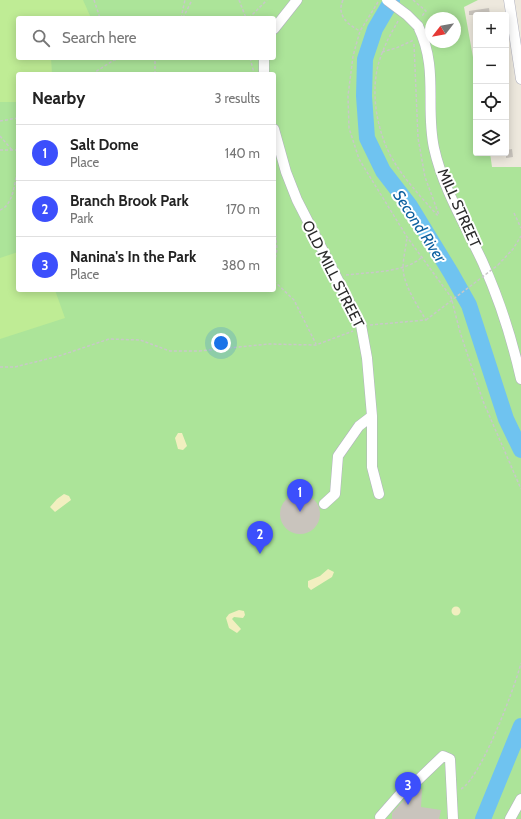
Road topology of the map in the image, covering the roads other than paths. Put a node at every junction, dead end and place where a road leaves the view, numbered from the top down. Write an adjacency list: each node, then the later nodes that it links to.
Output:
1 (297, 0): 4 (street)
2 (387, 0): 9 (street, MILL STREET, bridge)
3 (508, 0): 7 (street)
4 (276, 26)
5 (264, 60): 6 (street)
6 (264, 72)
7 (521, 79)
8 (276, 136): 10 (street, OLD MILL STREET)
9 (521, 379)
10 (372, 416): 11 (street, OLD MILL STREET); 12 (street)
11 (379, 494)
12 (324, 504)
13 (521, 800): 16 (street)
14 (380, 818): 15 (street)
15 (453, 819)
16 (510, 819)

